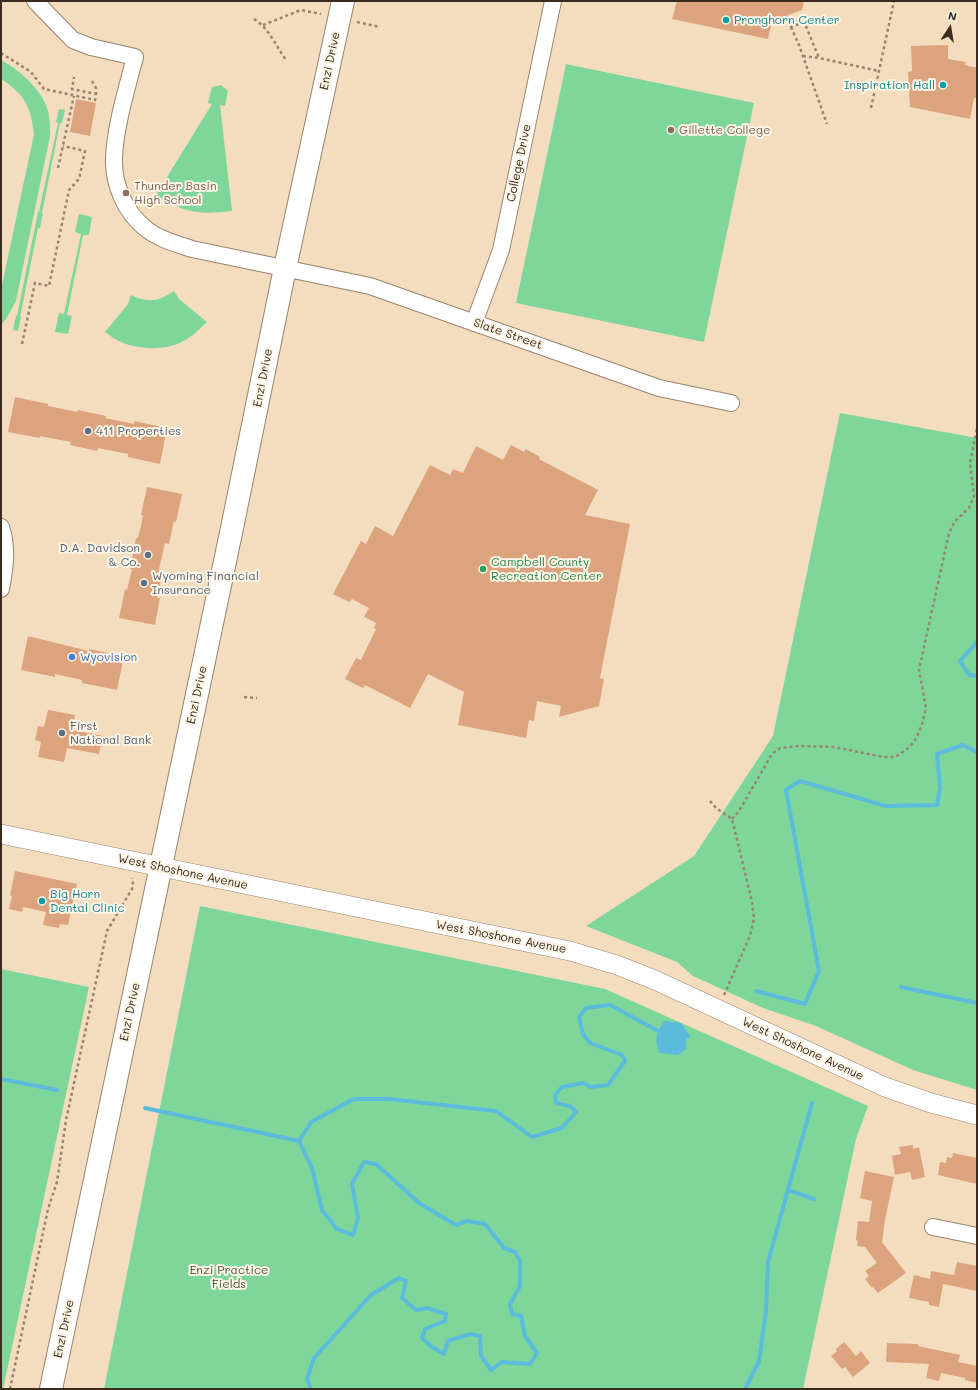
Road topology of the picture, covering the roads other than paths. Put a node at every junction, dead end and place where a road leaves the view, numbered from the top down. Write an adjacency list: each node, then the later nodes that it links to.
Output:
1 (35, 1): 4 (street, Slate Street)
2 (343, 1): 4 (main road, Enzi Drive)
3 (553, 1): 5 (street, College Drive)
4 (285, 268): 5 (street, Slate Street); 10 (main road, Enzi Drive)
5 (474, 322): 6 (street, Slate Street)
6 (731, 403)
7 (1, 527): 8 (street)
8 (1, 589)
9 (1, 834): 10 (street, West Shoshone Avenue)
10 (161, 868): 11 (street, West Shoshone Avenue); 14 (main road, Enzi Drive)
11 (977, 1115)
12 (933, 1227): 13 (street)
13 (977, 1236)
14 (51, 1389)

